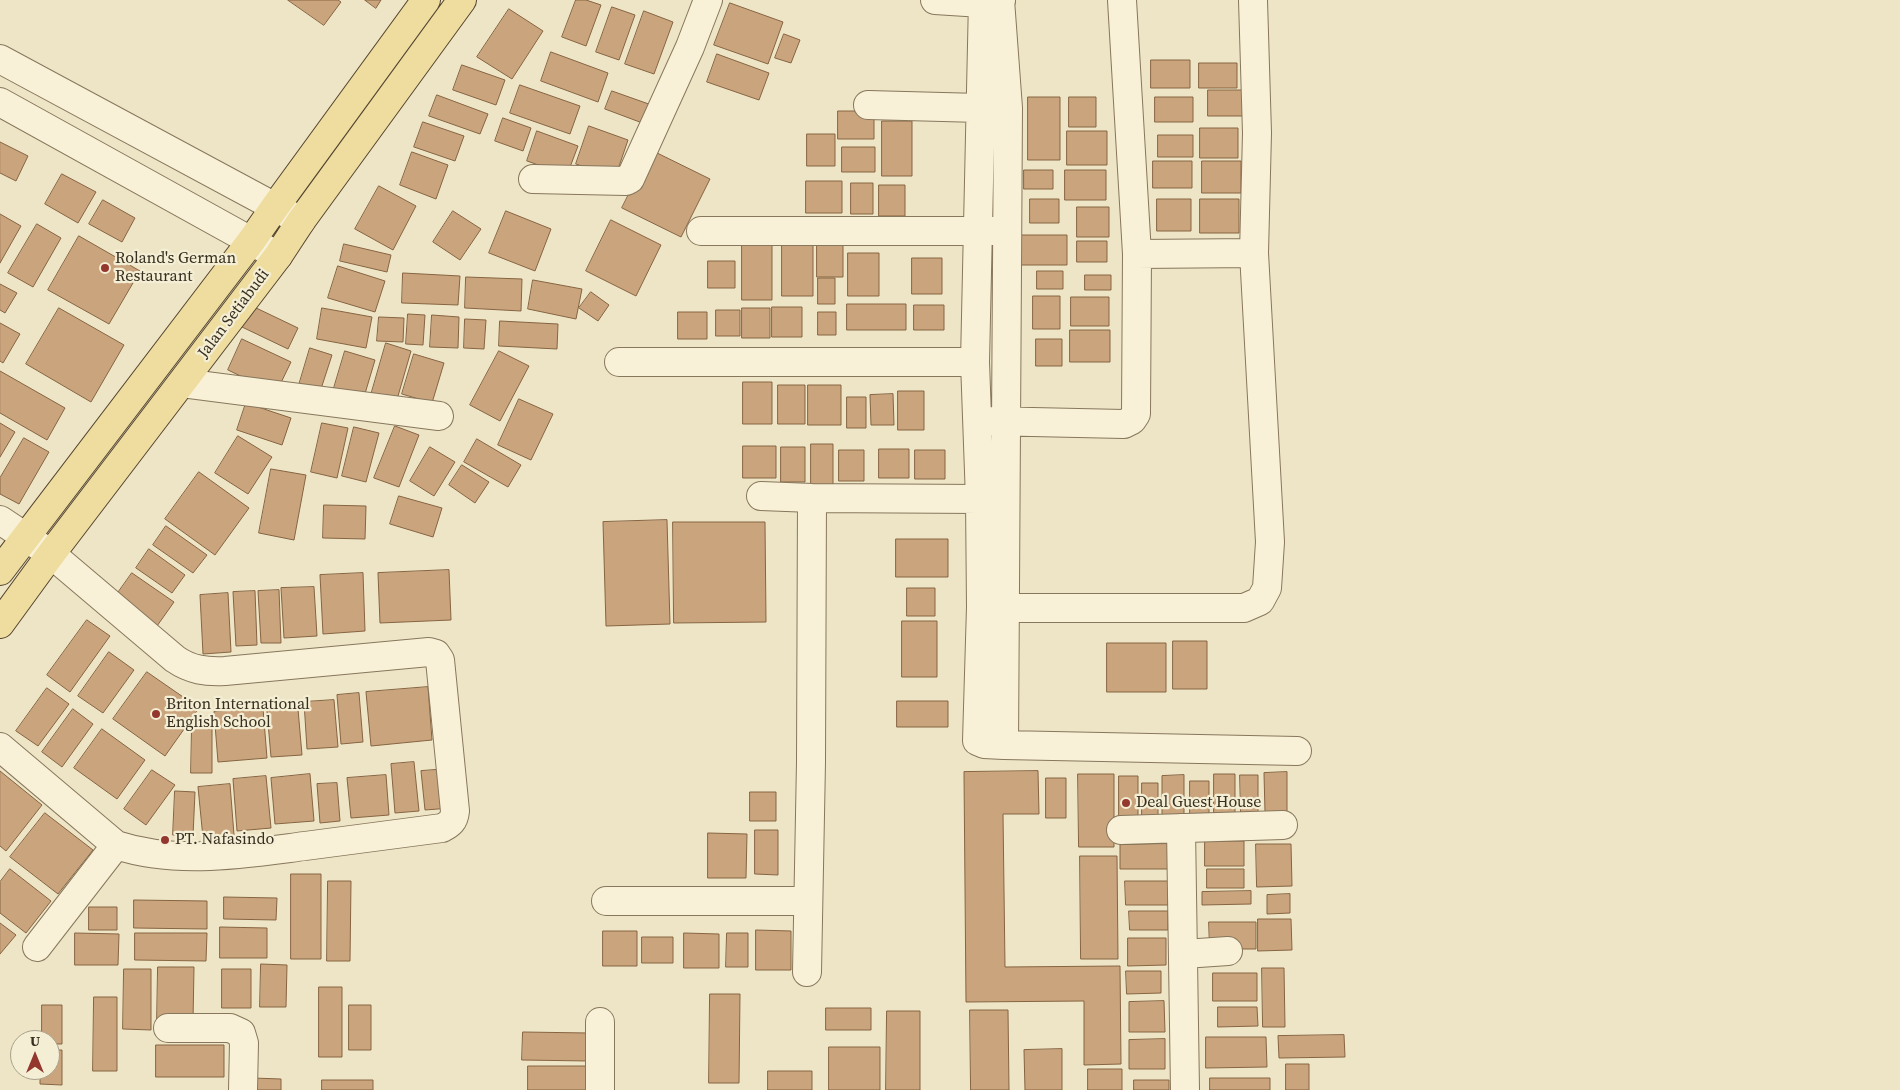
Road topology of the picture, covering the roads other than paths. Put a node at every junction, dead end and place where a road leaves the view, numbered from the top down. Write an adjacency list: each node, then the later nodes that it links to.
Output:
1 (426, 0): 13 (main road, Jalan Setiabudi)
2 (462, 0): 14 (main road, Jalan Setiabudi)
3 (708, 0): 12 (street)
4 (935, 0): 7 (street)
5 (1122, 0): 20 (street)
6 (1253, 0): 19 (street)
7 (994, 1): 11 (street); 15 (street)
8 (0, 59): 13 (street)
9 (0, 102): 18 (street)
10 (868, 105): 11 (street)
11 (980, 108): 17 (street)
12 (532, 179)
13 (274, 207): 14 (street); 18 (main road, Jalan Setiabudi)
14 (301, 221): 21 (main road, Jalan Setiabudi)
15 (1007, 230): 17 (street); 27 (street)
16 (701, 231): 17 (street)
17 (979, 231): 23 (street)
18 (252, 240): 21 (street); 32 (main road, Jalan Setiabudi)
19 (1254, 253): 20 (street); 35 (street)
20 (1138, 254): 27 (street)
21 (278, 256): 24 (main road, Jalan Setiabudi)
22 (619, 362): 23 (street)
23 (975, 362): 26 (street)
24 (182, 383): 25 (street); 33 (main road, Jalan Setiabudi)
25 (439, 416)
26 (977, 420): 27 (street); 30 (street)
27 (1005, 422): 35 (street)
28 (761, 496): 29 (street)
29 (812, 498): 30 (street); 44 (street)
30 (980, 499): 35 (street)
31 (0, 520): 32 (street)
32 (26, 536): 33 (street); 34 (main road, Jalan Setiabudi)
33 (51, 554): 36 (main road, Jalan Setiabudi); 42 (street)
34 (0, 571)
35 (993, 608): 38 (street)
36 (0, 624)
37 (0, 748): 42 (street)
38 (1297, 752)
39 (1283, 825): 40 (street)
40 (1181, 828): 41 (street); 47 (street)
41 (1121, 830)
42 (116, 845): 45 (street)
43 (606, 901): 44 (street)
44 (808, 901): 48 (street)
45 (37, 947)
46 (1228, 951): 47 (street)
47 (1184, 954): 53 (street)
48 (807, 972)
49 (600, 1022): 52 (street)
50 (168, 1028): 51 (street)
51 (243, 1090)
52 (600, 1090)
53 (1185, 1090)

